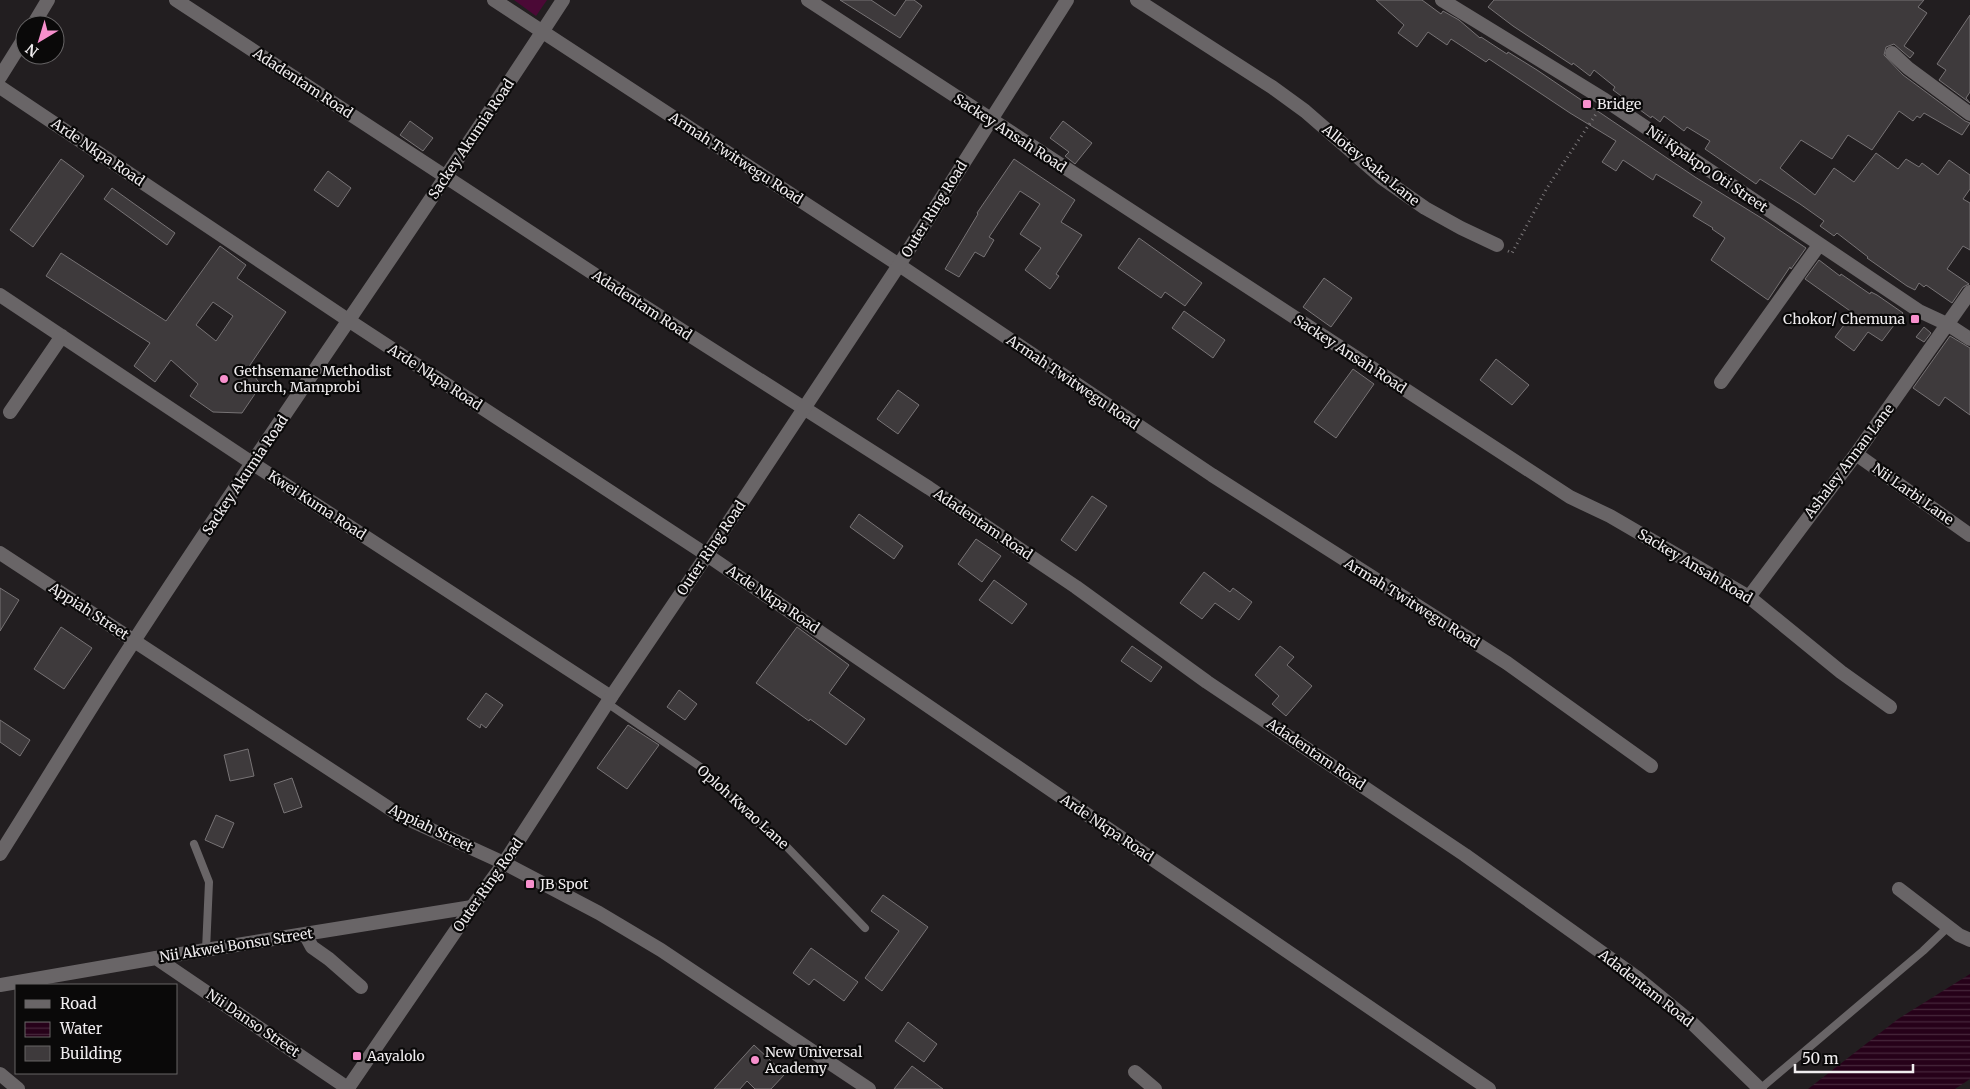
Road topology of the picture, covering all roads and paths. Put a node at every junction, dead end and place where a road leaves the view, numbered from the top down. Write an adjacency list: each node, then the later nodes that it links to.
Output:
1 (48, 0): 9 (street)
2 (176, 0): 18 (street, Adadentam Road)
3 (494, 0): 10 (street, Armah Twitwegu Road)
4 (563, 0): 10 (street, Sackey Akumia Road)
5 (808, 0): 17 (street, Sackey Ansah Road)
6 (1066, 0): 17 (street, Outer Ring Road)
7 (1138, 0): 19 (street, Allotey Saka Lane)
8 (1442, 0): 15 (street, Nii Kpakpo Oti Street)
9 (39, 15)
10 (543, 31): 18 (street, Sackey Akumia Road); 21 (street, Armah Twitwegu Road)
11 (15, 53): 13 (street)
12 (1892, 53): 16 (street)
13 (0, 77)
14 (0, 87): 24 (street, Arde Nkpa Road)
15 (1605, 100): 19 (path); 20 (street, Nii Kpakpo Oti Street)
16 (1970, 114)
17 (990, 120): 21 (street, Outer Ring Road); 36 (street, Sackey Ansah Road)
18 (447, 176): 24 (street, Sackey Akumia Road); 29 (street, Adadentam Road)
19 (1498, 245)
20 (1820, 245): 25 (street, Nii Kpakpo Oti Street); 28 (street)
21 (898, 265): 29 (street, Outer Ring Road); 40 (street, Armah Twitwegu Road)
22 (1970, 292): 25 (street, Ashaley Annan Lane)
23 (0, 295): 26 (street, Kwei Kuma Road)
24 (348, 320): 32 (street, Sackey Akumia Road); 35 (street, Arde Nkpa Road)
25 (1947, 324): 27 (street, Nii Kpakpo Oti Street); 31 (street, Ashaley Annan Lane)
26 (62, 336): 30 (street); 32 (street, Kwei Kuma Road)
27 (1970, 339)
28 (1721, 382)
29 (803, 409): 35 (street, Outer Ring Road); 61 (street, Adadentam Road)
30 (10, 412)
31 (1856, 454): 33 (street, Nii Larbi Lane); 36 (street, Ashaley Annan Lane)
32 (252, 463): 37 (street, Sackey Akumia Road); 38 (street, Kwei Kuma Road)
33 (1970, 535)
34 (0, 553): 37 (street, Appiah Street)
35 (707, 554): 38 (street, Outer Ring Road); 60 (street, Arde Nkpa Road)
36 (1749, 597): 39 (street, Sackey Ansah Road)
37 (134, 641): 42 (street, Sackey Akumia Road); 43 (street, Appiah Street)
38 (609, 700): 43 (street, Outer Ring Road); 47 (lane, Oploh Kwao Lane)
39 (1890, 707)
40 (1651, 766)
41 (194, 844): 50 (lane)
42 (0, 854)
43 (504, 864): 45 (street, Outer Ring Road); 58 (street, Appiah Street)
44 (1899, 889): 46 (street)
45 (472, 906): 48 (street, Nii Akwei Bonsu Street); 57 (street, Outer Ring Road)
46 (1948, 927): 49 (street); 61 (lane)
47 (865, 928)
48 (305, 934): 50 (street, Nii Akwei Bonsu Street); 53 (street)
49 (1970, 940)
50 (206, 950): 51 (street, Nii Akwei Bonsu Street)
51 (156, 958): 52 (street, Nii Akwei Bonsu Street); 57 (street, Nii Danso Street)
52 (0, 985)
53 (360, 987)
54 (1135, 1072): 59 (street)
55 (0, 1074): 56 (street)
56 (18, 1089)
57 (348, 1089)
58 (869, 1089)
59 (1155, 1089)
60 (1489, 1089)
61 (1760, 1089)

